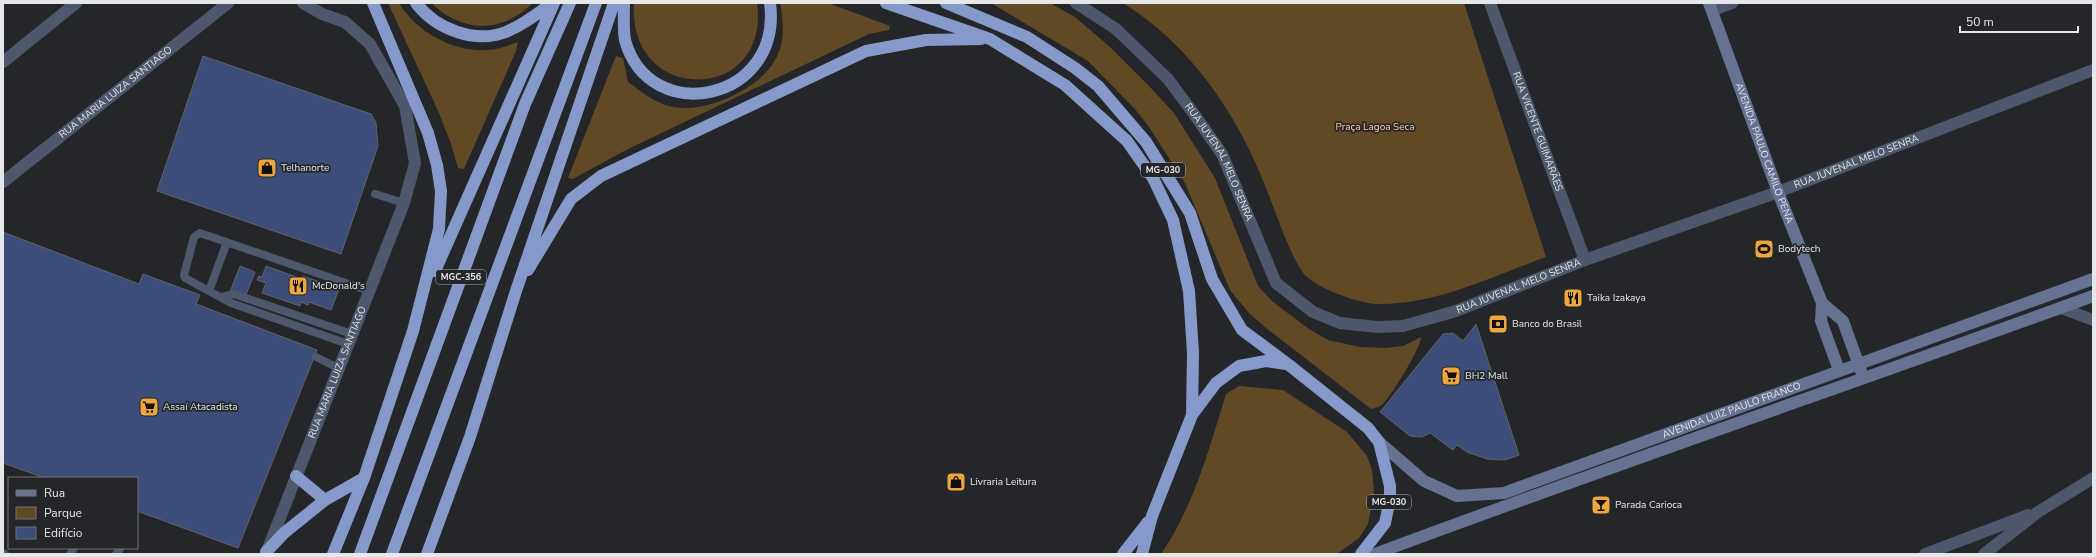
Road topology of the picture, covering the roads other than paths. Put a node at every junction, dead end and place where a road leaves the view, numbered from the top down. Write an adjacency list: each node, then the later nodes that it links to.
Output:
1 (76, 3): 22 (street)
2 (228, 3): 24 (street, RUA MARIA LUIZA SANTIAGO)
3 (303, 3): 19 (street, RUA MARIA LUIZA SANTIAGO)
4 (373, 3): 36 (highway)
5 (416, 3): 6 (highway)
6 (553, 3): 36 (highway, MGC-356)
7 (570, 3): 57 (highway, MGC-356)
8 (596, 3): 58 (highway, MGC-356)
9 (614, 3): 33 (highway)
10 (624, 3): 11 (highway)
11 (770, 3)
12 (886, 3): 21 (highway, MG-030)
13 (946, 3): 20 (highway, MG-030)
14 (965, 3): 20 (highway)
15 (1076, 3): 29 (street, RUA JUVENAL MELO SENRA)
16 (1490, 3): 29 (street, RUA VICENTE GUIMARÃES)
17 (1732, 3): 18 (street)
18 (1711, 7): 25 (street, AVENIDA PAULO CAMILO PENA)
19 (319, 8): 27 (street, RUA MARIA LUIZA SANTIAGO)
20 (985, 19): 42 (highway, MG-030)
21 (990, 39): 33 (highway); 47 (highway, MG-030)
22 (3, 62)
23 (2093, 70): 25 (street, RUA JUVENAL MELO SENRA)
24 (3, 182)
25 (1778, 192): 29 (street, RUA JUVENAL MELO SENRA); 37 (street, AVENIDA PAULO CAMILO PENA)
26 (375, 194): 27 (lane)
27 (404, 203): 32 (street, RUA MARIA LUIZA SANTIAGO)
28 (227, 242): 31 (lane); 31 (lane); 32 (lane)
29 (1585, 260)
30 (2091, 280): 43 (street, AVENIDA LUIZ PAULO FRANCO)
31 (209, 291): 35 (lane)
32 (369, 291): 40 (street, RUA MARIA LUIZA SANTIAGO)
33 (516, 291): 59 (highway)
34 (2093, 296): 38 (street, AVENIDA LUIZ PAULO FRANCO)
35 (222, 297): 40 (lane); 40 (lane)
36 (422, 300): 50 (highway, MGC-356)
37 (1822, 303): 43 (street, AVENIDA PAULO CAMILO PENA); 45 (street, AVENIDA PAULO CAMILO PENA)
38 (2061, 308): 39 (street); 46 (street, AVENIDA LUIZ PAULO FRANCO)
39 (2093, 320)
40 (350, 339): 44 (street, RUA MARIA LUIZA SANTIAGO)
41 (316, 357): 44 (lane)
42 (1289, 364): 47 (highway); 48 (highway, MG-030)
43 (1859, 364): 45 (street, AVENIDA LUIZ PAULO FRANCO); 46 (street, AVENIDA PAULO CAMILO PENA)
44 (338, 368): 49 (street, RUA MARIA LUIZA SANTIAGO)
45 (1839, 370): 48 (street, AVENIDA LUIZ PAULO FRANCO)
46 (1856, 382): 63 (street, AVENIDA LUIZ PAULO FRANCO)
47 (1192, 415): 54 (highway, MG-030)
48 (1379, 442): 62 (highway, MG-030)
49 (296, 476): 52 (highway); 55 (street, RUA MARIA LUIZA SANTIAGO)
50 (364, 478): 52 (highway); 56 (highway, MGC-356)
51 (2093, 478): 53 (street)
52 (325, 500): 55 (highway)
53 (2038, 512): 64 (street); 65 (street)
54 (1152, 516): 60 (highway, MG-030); 61 (highway)
55 (266, 553)
56 (333, 554)
57 (360, 554)
58 (392, 554)
59 (427, 554)
60 (1124, 554)
61 (1142, 554)
62 (1361, 554)
63 (1375, 554)
64 (1925, 554)
65 (1984, 554)

